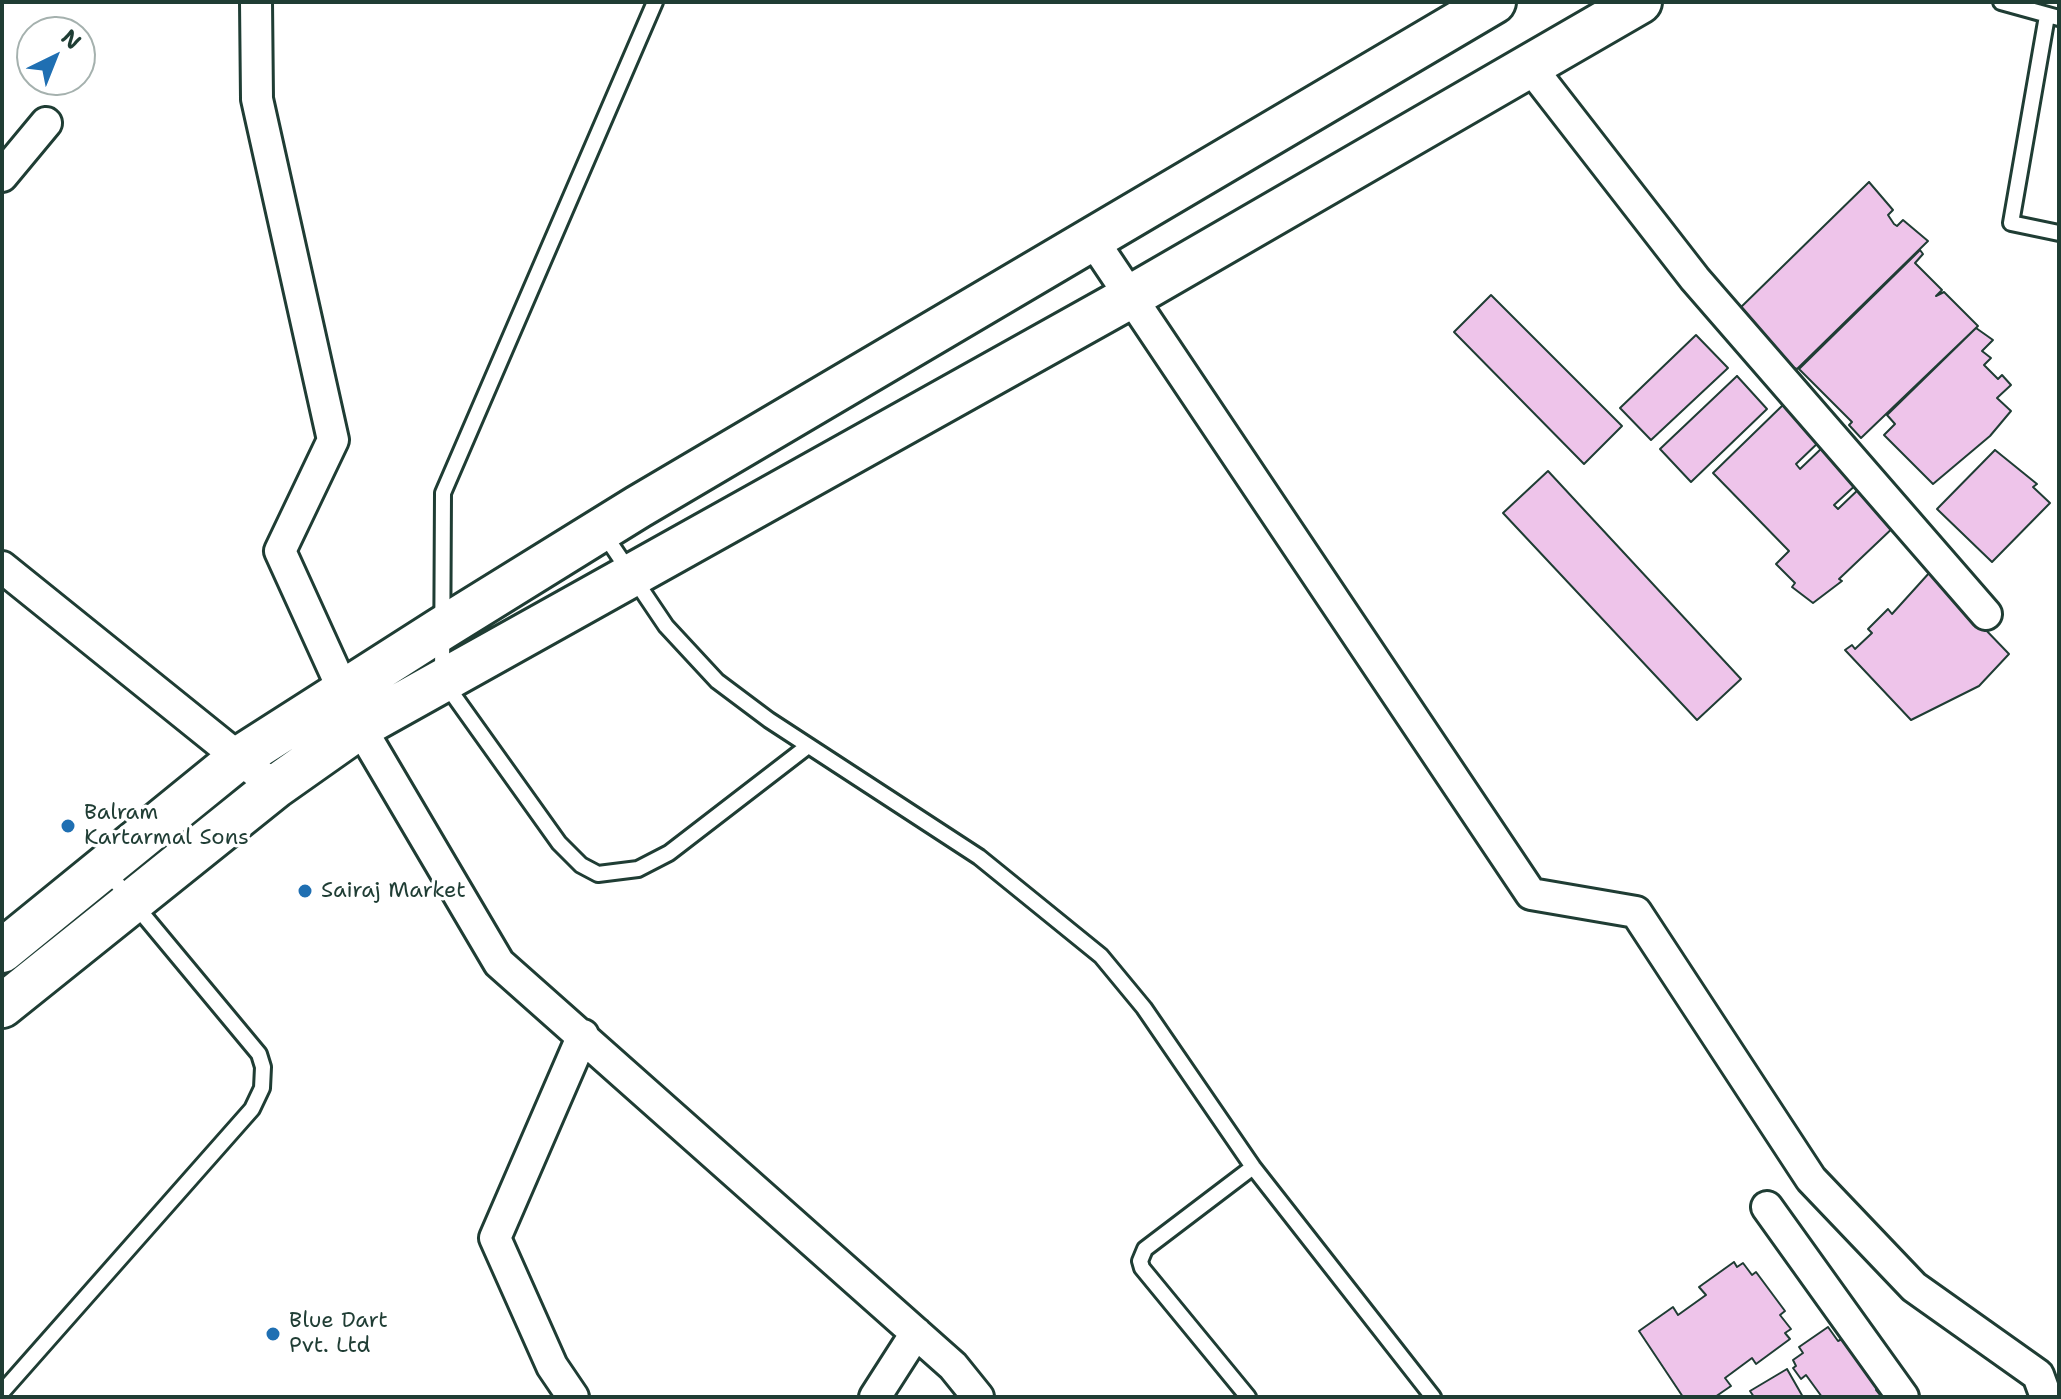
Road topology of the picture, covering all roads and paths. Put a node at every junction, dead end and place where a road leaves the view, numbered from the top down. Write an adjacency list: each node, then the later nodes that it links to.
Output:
1 (256, 2): 19 (street)
2 (655, 2): 17 (lane)
3 (1494, 2): 11 (street)
4 (1640, 2): 7 (street)
5 (2001, 2): 6 (lane)
6 (2053, 17): 10 (lane)
7 (1528, 64): 12 (street); 16 (street)
8 (46, 123): 9 (street)
9 (2, 176)
10 (2059, 233)
11 (1092, 239): 12 (street); 13 (street)
12 (1130, 297): 15 (street); 38 (street)
13 (603, 531): 15 (lane); 17 (street)
14 (2, 567): 21 (street)
15 (632, 578): 18 (street); 20 (lane)
16 (1986, 614)
17 (441, 629): 18 (lane); 19 (street)
18 (442, 679): 19 (street); 20 (lane)
19 (351, 710): 21 (street); 22 (street); 27 (street)
20 (808, 746): 28 (lane)
21 (239, 758): 22 (street); 23 (street)
22 (275, 787): 24 (street)
23 (103, 867): 24 (lane); 25 (street)
24 (131, 902): 26 (street); 31 (lane)
25 (2, 951)
26 (2, 1006)
27 (583, 1035): 30 (street); 32 (street)
28 (1253, 1167): 35 (lane); 36 (lane)
29 (1767, 1207): 37 (street)
30 (916, 1333): 33 (street); 34 (street)
31 (2, 1392)
32 (573, 1397)
33 (875, 1397)
34 (978, 1397)
35 (1248, 1397)
36 (1433, 1397)
37 (1903, 1397)
38 (2046, 1397)

